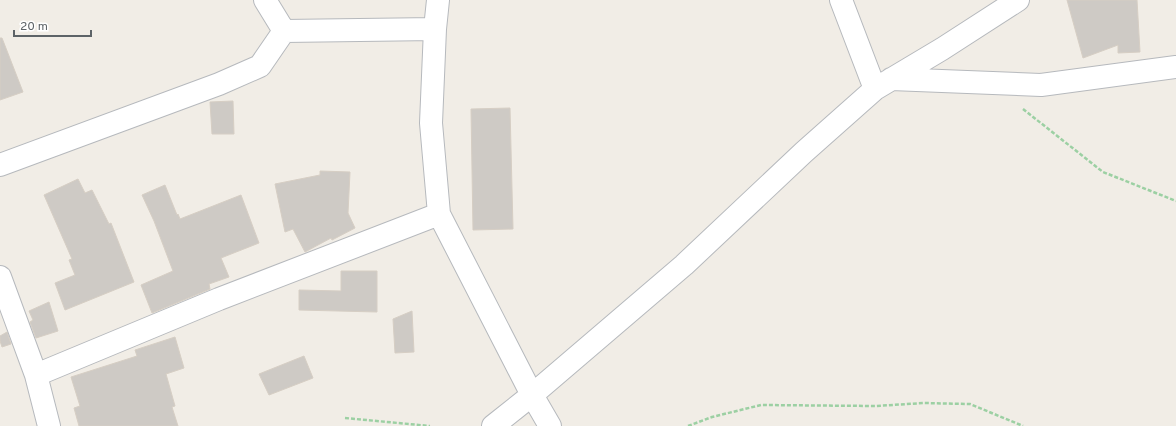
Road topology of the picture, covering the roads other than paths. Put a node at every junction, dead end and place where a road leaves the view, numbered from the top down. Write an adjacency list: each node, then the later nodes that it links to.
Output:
1 (265, 0): 6 (street)
2 (438, 0): 5 (street)
3 (841, 0): 8 (street)
4 (1018, 0): 8 (street)
5 (435, 29): 6 (street); 10 (street)
6 (284, 31): 9 (street)
7 (1176, 67): 8 (street)
8 (883, 84): 13 (street)
9 (0, 165)
10 (439, 214): 12 (street); 13 (street)
11 (0, 276): 12 (street)
12 (36, 375): 14 (street)
13 (532, 395): 15 (street); 16 (street)
14 (49, 426)
15 (493, 426)
16 (550, 426)

